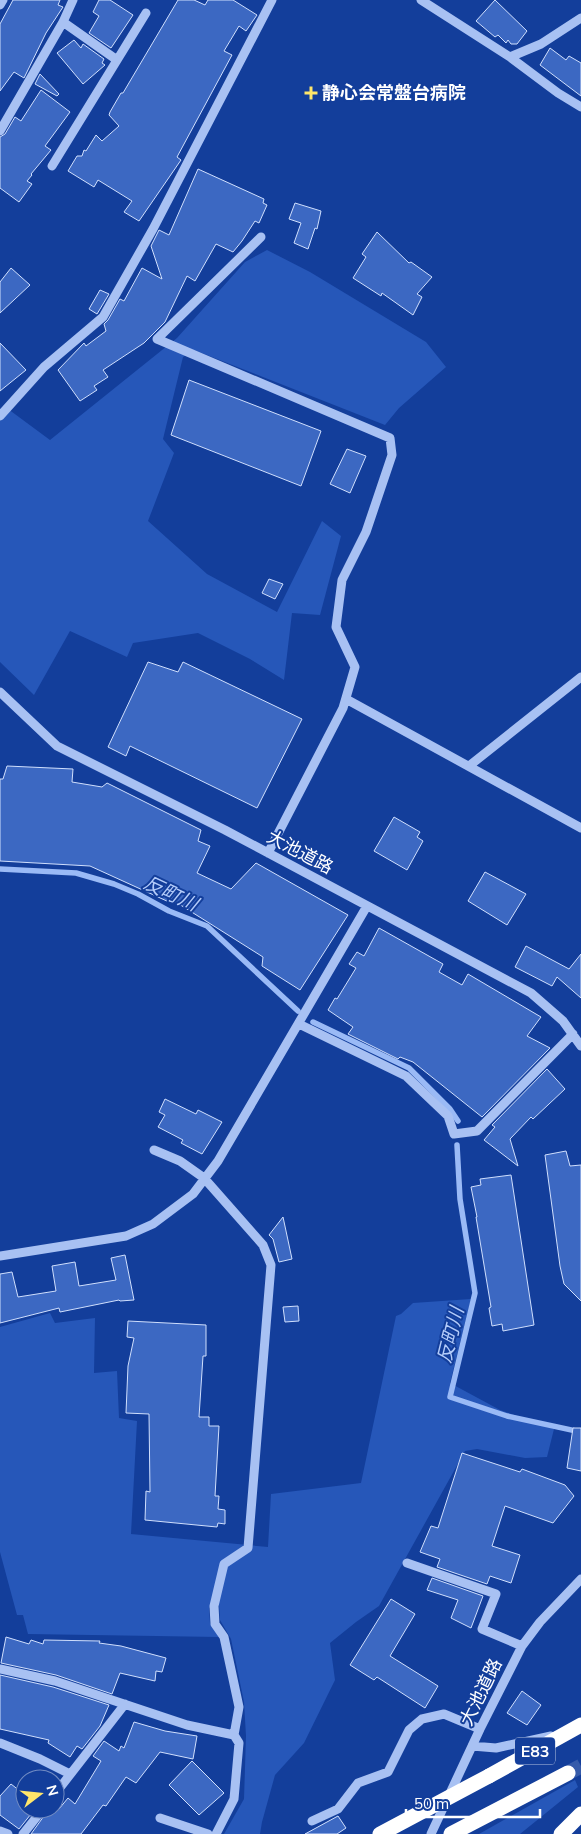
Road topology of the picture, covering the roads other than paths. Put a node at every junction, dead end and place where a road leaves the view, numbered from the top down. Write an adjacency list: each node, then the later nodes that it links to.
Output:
1 (3, 0): 5 (street)
2 (74, 0): 8 (street)
3 (272, 0): 15 (street)
4 (424, 1): 9 (street)
5 (0, 5)
6 (146, 13): 10 (street)
7 (581, 18): 9 (street)
8 (63, 22): 10 (street); 12 (street)
9 (510, 57): 11 (street)
10 (117, 60): 13 (street)
11 (581, 107)
12 (0, 131)
13 (52, 166)
14 (261, 237): 18 (street)
15 (0, 416)
16 (581, 676): 19 (street)
17 (0, 692): 21 (street, 大池道路)
18 (346, 699): 19 (street); 21 (street)
19 (468, 766): 20 (street)
20 (581, 828)
21 (268, 854): 22 (street, 大池道路)
22 (367, 906): 23 (street); 24 (street, 大池道路)
23 (299, 1024): 24 (street); 27 (street)
24 (573, 1034): 25 (street, 大池道路)
25 (581, 1046)
26 (154, 1150): 27 (street)
27 (204, 1178): 28 (street); 37 (street)
28 (0, 1256)
29 (406, 1563): 31 (street)
30 (581, 1579): 31 (street, 大池道路)
31 (522, 1646): 36 (street, 大池道路)
32 (0, 1669): 33 (street)
33 (125, 1704): 37 (street); 41 (street)
34 (581, 1717): 39 (street)
35 (581, 1725): 52 (highway, E83, bridge)
36 (480, 1729): 39 (street, 大池道路); 46 (street)
37 (234, 1735): 51 (street)
38 (0, 1743): 41 (street)
39 (472, 1746): 53 (street, 大池道路)
40 (568, 1773): 54 (highway, E83)
41 (70, 1774): 42 (street)
42 (65, 1781)
43 (581, 1814): 55 (highway)
44 (160, 1818): 50 (street)
45 (35, 1819): 49 (street)
46 (312, 1821)
47 (0, 1830): 48 (street)
48 (8, 1834)
49 (23, 1834)
50 (208, 1834)
51 (216, 1834)
52 (380, 1834)
53 (432, 1834)
54 (451, 1834)
55 (561, 1834)

